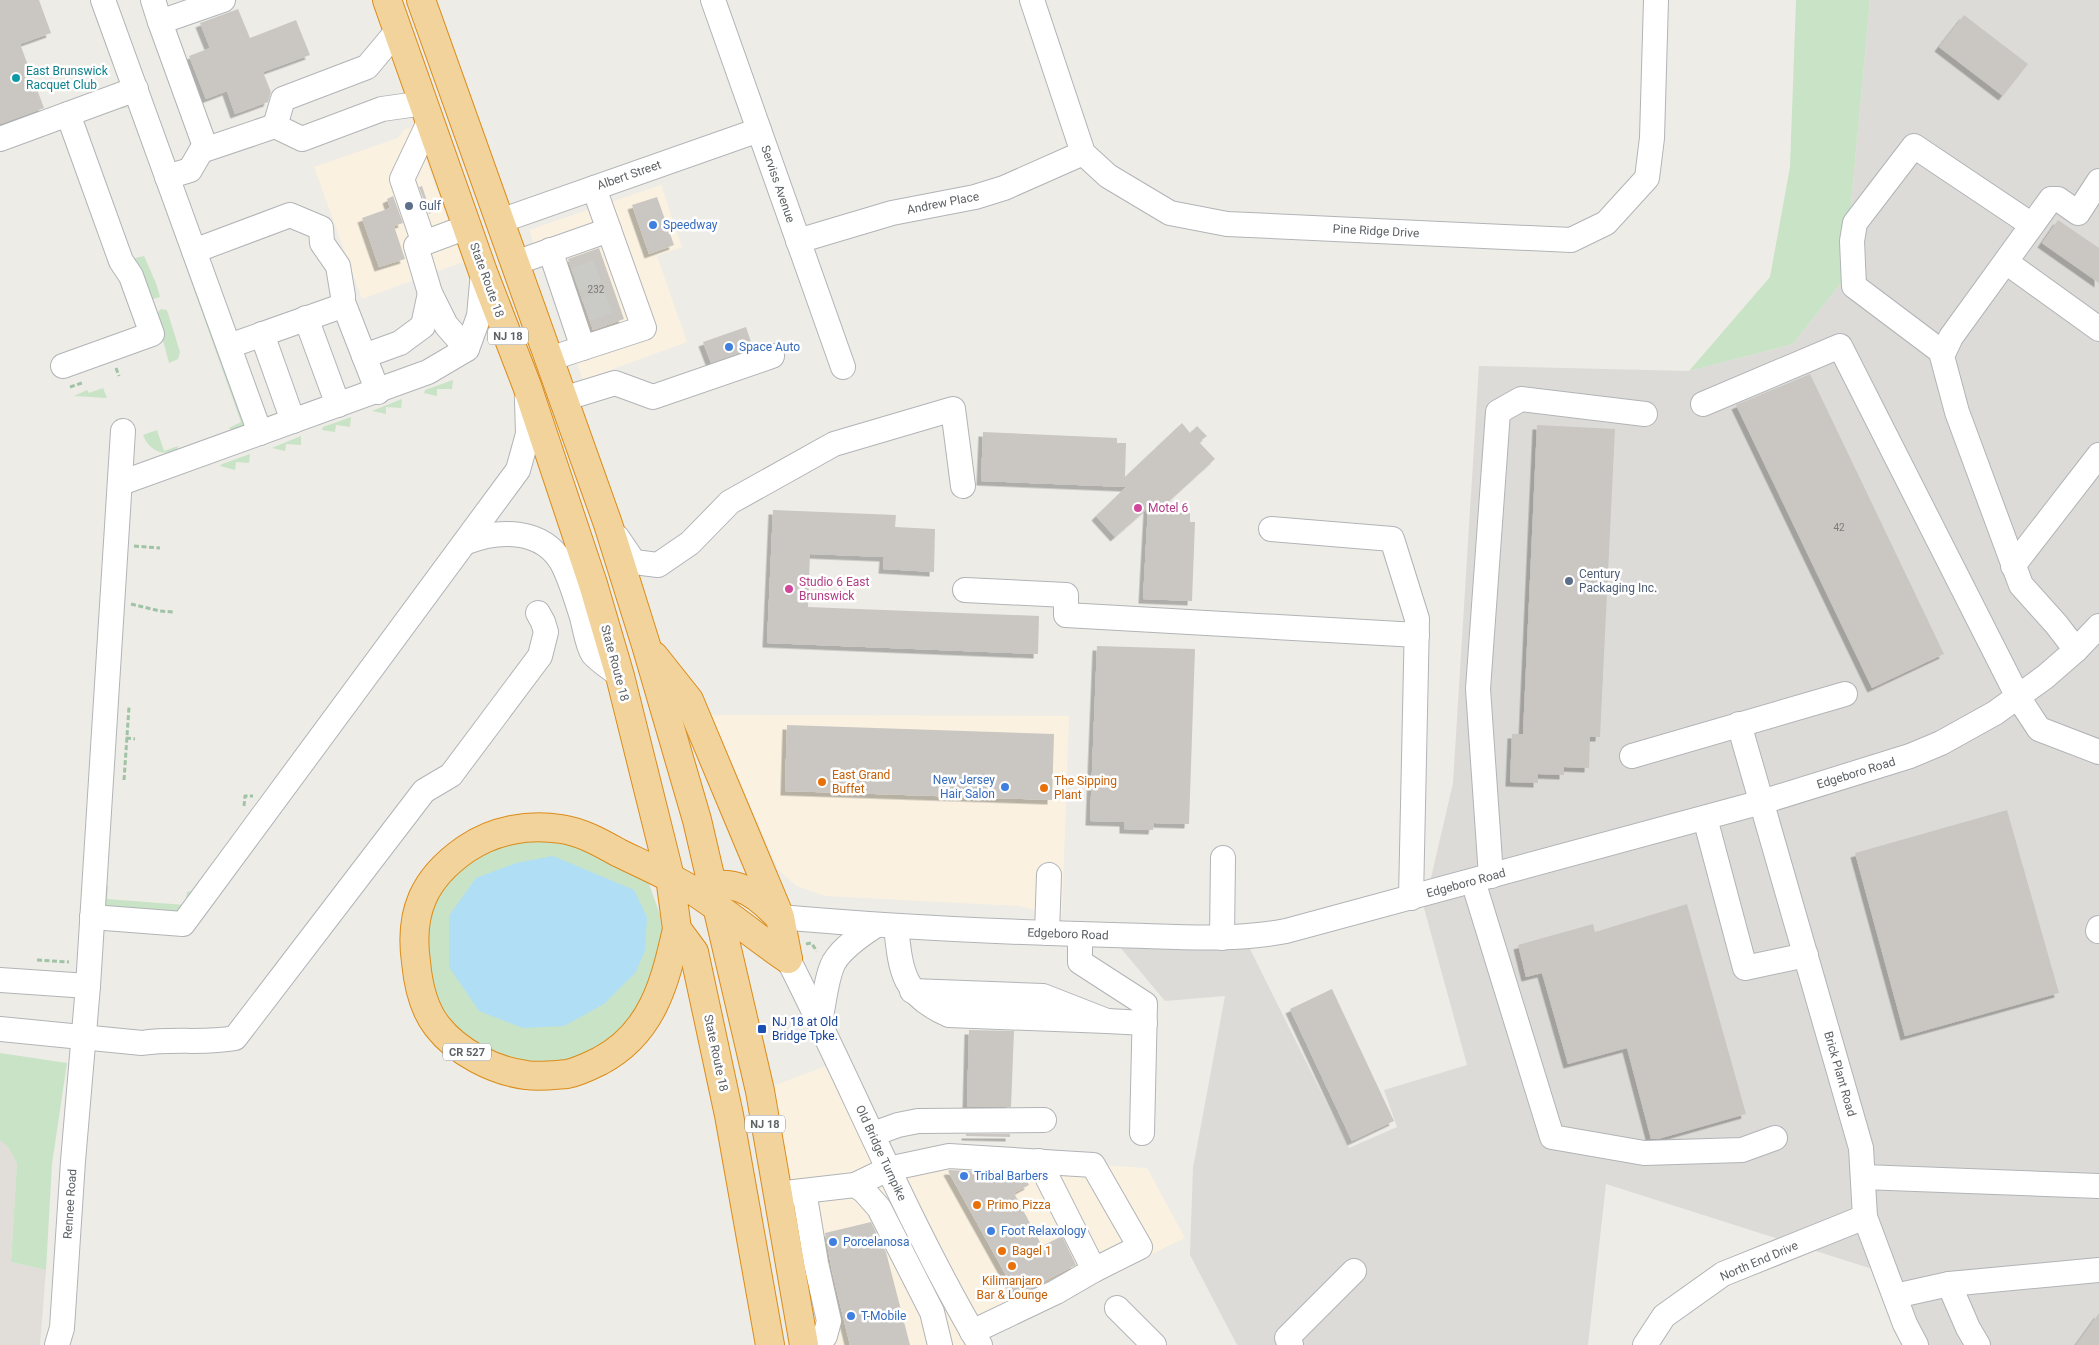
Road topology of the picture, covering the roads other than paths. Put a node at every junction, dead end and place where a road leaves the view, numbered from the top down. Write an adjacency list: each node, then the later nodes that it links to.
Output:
1 (103, 0): 10 (street)
2 (223, 0): 8 (street)
3 (387, 0): 9 (highway, State Route 18 / NJ 18)
4 (421, 0): 21 (highway, State Route 18 / NJ 18)
5 (713, 0): 14 (street, Serviss Avenue)
6 (1032, 0): 17 (street, Pine Ridge Drive)
7 (1656, 0): 17 (street, Pine Ridge Drive)
8 (156, 11): 16 (street)
9 (398, 30): 11 (highway, State Route 18 / NJ 18); 13 (street)
10 (136, 89): 12 (street); 18 (street)
11 (427, 111): 13 (street); 23 (highway, State Route 18 / NJ 18); 26 (street)
12 (68, 114): 15 (street); 44 (street)
13 (275, 126): 16 (street)
14 (759, 130): 20 (street, Albert Street); 25 (street, Serviss Avenue)
15 (0, 139)
16 (206, 149): 18 (street)
17 (1083, 153): 25 (street, Andrew Place)
18 (168, 177): 28 (street)
19 (2099, 181): 22 (street)
20 (594, 188): 21 (street, Albert Street); 24 (street)
21 (500, 220): 30 (highway, State Route 18 / NJ 18)
22 (2032, 225): 29 (street); 40 (street)
23 (468, 227): 26 (street); 31 (highway, State Route 18 / NJ 18)
24 (609, 230): 27 (street); 38 (street)
25 (798, 241): 45 (street, Serviss Avenue)
26 (424, 243): 34 (street)
27 (550, 250): 30 (street); 38 (street)
28 (194, 251): 32 (street); 37 (street)
29 (2006, 262): 35 (street); 40 (street)
30 (515, 263): 43 (highway, State Route 18 / NJ 18)
31 (483, 272): 39 (street); 46 (highway, State Route 18 / NJ 18)
32 (343, 302): 33 (street); 41 (street)
33 (306, 318): 36 (street); 50 (street)
34 (435, 325): 39 (street); 41 (street)
35 (2099, 329)
36 (262, 334): 37 (street); 52 (street)
37 (229, 346): 54 (street)
38 (584, 348): 43 (street)
39 (467, 349): 47 (street)
40 (1943, 354): 61 (street)
41 (364, 356): 47 (street)
42 (772, 356): 48 (street)
43 (549, 359): 48 (highway, State Route 18 / NJ 18)
44 (63, 366)
45 (843, 367)
46 (527, 386): 60 (street); 68 (highway, State Route 18 / NJ 18)
47 (378, 392): 50 (street)
48 (563, 399): 58 (highway, State Route 18 / NJ 18)
49 (1703, 404): 70 (street)
50 (338, 405): 52 (street)
51 (1645, 414): 78 (street)
52 (293, 421): 54 (street)
53 (122, 432): 56 (street, Rennee Road)
54 (260, 433): 56 (street)
55 (2099, 455): 61 (street)
56 (121, 483): 81 (street, Rennee Road)
57 (963, 486): 58 (street)
58 (608, 524): 66 (highway, State Route 18 / NJ 18)
59 (1271, 529): 65 (street)
60 (467, 542): 68 (street); 81 (street)
61 (2014, 566): 67 (street)
62 (965, 590): 65 (street)
63 (538, 613): 94 (street)
64 (2099, 626): 67 (street, Edgeboro Road)
65 (1417, 635): 79 (street)
66 (646, 644): 80 (highway, State Route 18 / NJ 18); 82 (highway, CR 527)
67 (2076, 650): 70 (street, Edgeboro Road)
68 (620, 676): 80 (highway, State Route 18 / NJ 18)
69 (1845, 694): 71 (street)
70 (2018, 697): 72 (street); 74 (street, Edgeboro Road)
71 (1739, 724): 73 (street); 74 (street, Brick Plant Road)
72 (2099, 752)
73 (1632, 756)
74 (1762, 802): 75 (street, Edgeboro Road); 88 (street, Brick Plant Road)
75 (1705, 818): 78 (street, Edgeboro Road); 88 (street)
76 (1223, 858): 86 (street)
77 (1049, 875): 84 (street)
78 (1482, 879): 79 (street, Edgeboro Road); 98 (street)
79 (1411, 898): 86 (street, Edgeboro Road)
80 (695, 901): 80 (highway, CR 527); 82 (highway); 87 (highway, CR 527); 105 (highway, State Route 18 / NJ 18); 117 (highway, State Route 18 / NJ 18)
81 (92, 917): 90 (street, Rennee Road)
82 (780, 917): 83 (street, Edgeboro Road); 87 (highway, CR 527)
83 (885, 926): 84 (street, Edgeboro Road); 91 (street); 92 (street)
84 (1047, 933): 85 (street, Edgeboro Road)
85 (1080, 934): 86 (street, Edgeboro Road); 91 (street)
86 (1222, 938)
87 (795, 951): 92 (street, Old Bridge Turnpike / CR 527)
88 (1806, 956): 101 (street, Brick Plant Road)
89 (0, 980): 90 (street)
90 (88, 986): 94 (street, Rennee Road)
91 (1145, 1013): 96 (street)
92 (820, 1022): 97 (street, Old Bridge Turnpike / CR 527)
93 (0, 1030): 94 (street)
94 (84, 1038): 116 (street, Rennee Road)
95 (1044, 1120): 97 (street)
96 (1142, 1133)
97 (873, 1134): 100 (street, Old Bridge Turnpike / CR 527)
98 (1775, 1138)
99 (1040, 1162): 100 (street); 107 (street); 107 (street)
100 (888, 1169): 102 (street); 113 (street, Old Bridge Turnpike / CR 527)
101 (1863, 1177): 103 (street); 106 (street, Brick Plant Road)
102 (855, 1185): 104 (street); 114 (street)
103 (2099, 1186)
104 (804, 1191): 105 (street); 115 (street)
105 (777, 1194): 115 (highway, State Route 18 / NJ 18)
106 (1865, 1217): 111 (street, Brick Plant Road); 120 (street, North End Drive)
107 (1094, 1270): 113 (street)
108 (2099, 1270): 110 (street)
109 (1354, 1271): 119 (street)
110 (1949, 1284): 111 (street); 122 (street)
111 (1895, 1296): 121 (street, Brick Plant Road)
112 (1116, 1308): 118 (street)
113 (971, 1330): 114 (street)
114 (938, 1336)
115 (804, 1344)
116 (57, 1345)
117 (770, 1345)
118 (1154, 1345)
119 (1291, 1345)
120 (1645, 1345)
121 (1916, 1345)
122 (1978, 1345)

